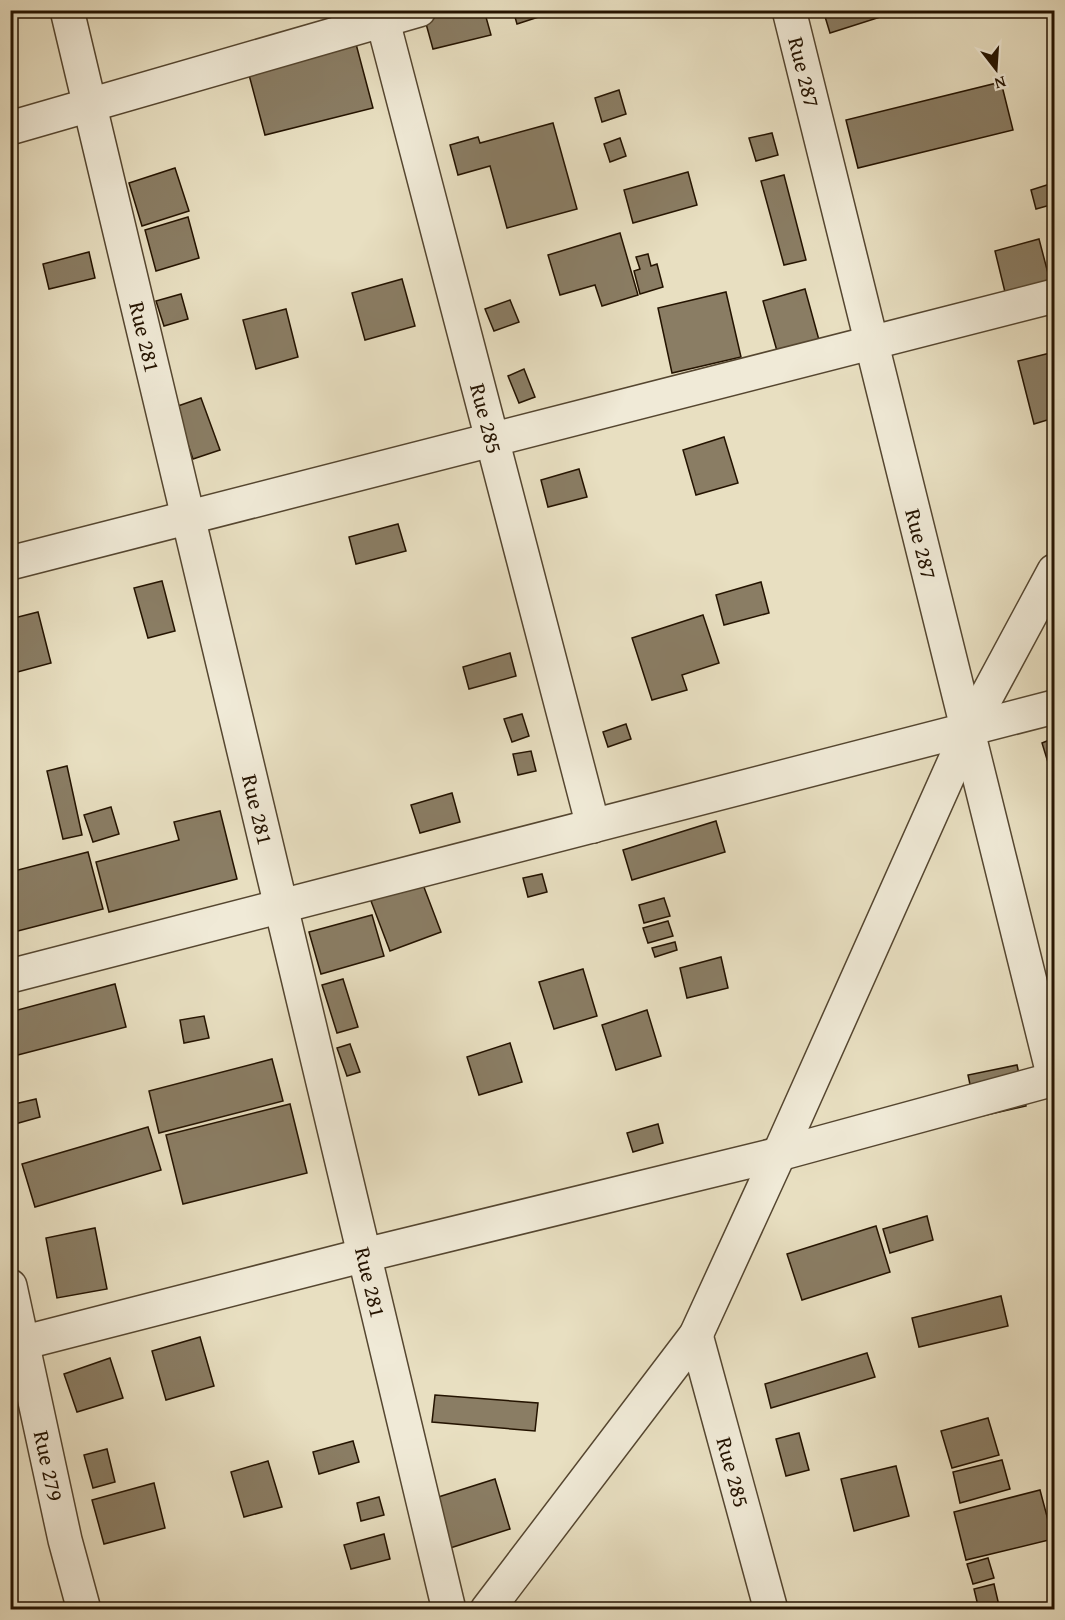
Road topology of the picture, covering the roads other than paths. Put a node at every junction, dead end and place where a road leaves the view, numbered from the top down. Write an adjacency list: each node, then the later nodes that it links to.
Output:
1 (67, 10): 5 (street, Rue 281)
2 (419, 10): 4 (street)
3 (789, 10): 8 (street, Rue 287)
4 (382, 16): 5 (street); 9 (street, Rue 285)
5 (90, 105): 6 (street); 10 (street, Rue 281)
6 (10, 128)
7 (1054, 296): 8 (street)
8 (871, 343): 9 (street); 14 (street, Rue 287)
9 (492, 440): 10 (street); 15 (street, Rue 285)
10 (189, 518): 11 (street); 16 (street, Rue 281)
11 (10, 563)
12 (1054, 571): 14 (street)
13 (1054, 707): 14 (street)
14 (969, 729): 15 (street); 18 (street, Rue 287); 19 (street)
15 (593, 826): 16 (street)
16 (282, 906): 17 (street); 20 (street, Rue 281)
17 (10, 976)
18 (1054, 1078): 19 (street)
19 (779, 1154): 20 (street); 22 (street)
20 (365, 1255): 23 (street); 25 (street, Rue 281)
21 (10, 1286): 23 (street, Rue 279)
22 (696, 1335): 26 (street); 27 (street, Rue 285)
23 (16, 1344): 24 (street, Rue 279)
24 (84, 1610)
25 (449, 1610)
26 (487, 1610)
27 (771, 1610)

